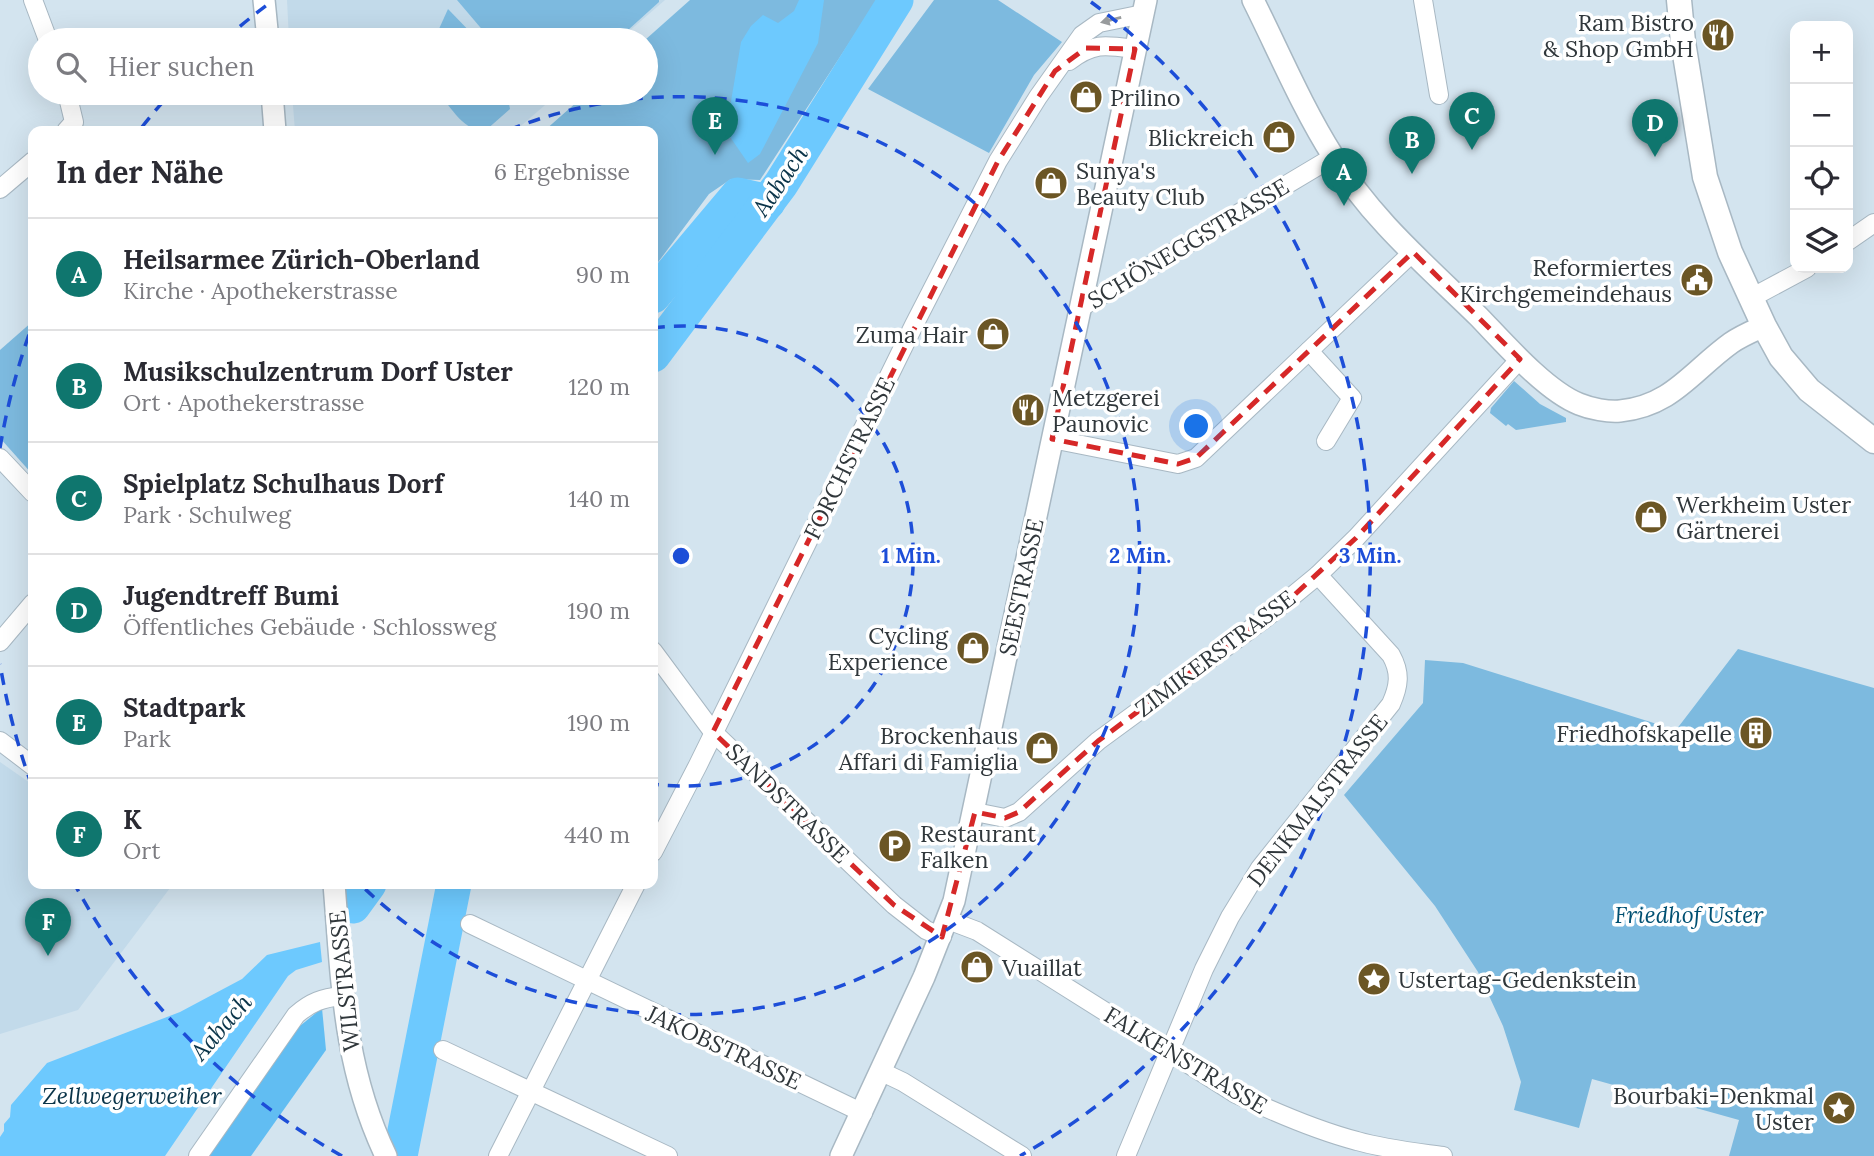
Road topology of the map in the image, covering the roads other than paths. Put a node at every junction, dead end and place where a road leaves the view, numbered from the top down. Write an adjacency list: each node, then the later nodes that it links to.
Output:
1 (33, 0): 7 (street)
2 (264, 0): 8 (street)
3 (1253, 0): 16 (street)
4 (1423, 0): 11 (street)
5 (1679, 0): 23 (main road)
6 (1144, 7): 9 (street, SEESTRASSE); 10 (street, FORCHSTRASSE, one-way to 10)
7 (44, 28)
8 (267, 28)
9 (1135, 49): 10 (street, FORCHSTRASSE); 24 (street, SEESTRASSE)
10 (1055, 71): 37 (street, FORCHSTRASSE)
11 (1439, 95)
12 (70, 105): 14 (street)
13 (273, 105): 15 (street)
14 (70, 126)
15 (275, 126)
16 (1333, 157): 21 (street); 24 (street, SCHÖNEGGSTRASSE)
17 (28, 165): 18 (street)
18 (0, 190)
19 (1874, 223): 20 (street)
20 (1853, 238)
21 (1413, 251): 26 (street); 27 (street)
22 (1798, 273): 23 (street)
23 (1751, 298): 25 (main road)
24 (1080, 308): 28 (street, SEESTRASSE)
25 (1764, 326): 27 (street); 29 (main road)
26 (1309, 351): 28 (street); 30 (street)
27 (1520, 359): 33 (street, ZIMIKERSTRASSE)
28 (1052, 439): 40 (street, SEESTRASSE)
29 (1874, 441)
30 (1326, 442)
31 (0, 458): 32 (street)
32 (28, 488)
33 (1318, 575): 40 (street, ZIMIKERSTRASSE); 49 (street, DENKMALSTRASSE)
34 (28, 609): 35 (street)
35 (0, 642)
36 (658, 658): 37 (street, SANDSTRASSE)
37 (713, 732): 41 (street, FORCHSTRASSE); 45 (street, SANDSTRASSE)
38 (0, 741): 39 (street)
39 (28, 762)
40 (975, 812): 45 (street, SEESTRASSE)
41 (658, 842)
42 (334, 889): 47 (street, WILSTRASSE)
43 (633, 889): 46 (street)
44 (470, 924): 46 (street)
45 (945, 928): 49 (street, FALKENSTRASSE); 50 (street, SEESTRASSE)
46 (585, 981): 51 (street); 52 (street, JAKOBSTRASSE)
47 (342, 996): 53 (street, WILSTRASSE); 54 (street)
48 (443, 1050): 51 (street)
49 (1170, 1052): 59 (street, DENKMALSTRASSE); 60 (street, FALKENSTRASSE)
50 (882, 1072): 52 (street, SEESTRASSE); 58 (street)
51 (530, 1093): 55 (street); 56 (street)
52 (863, 1113): 57 (street, SEESTRASSE)
53 (383, 1151)
54 (198, 1156)
55 (498, 1156)
56 (668, 1156)
57 (841, 1156)
58 (1021, 1156)
59 (1126, 1156)
60 (1443, 1156)

